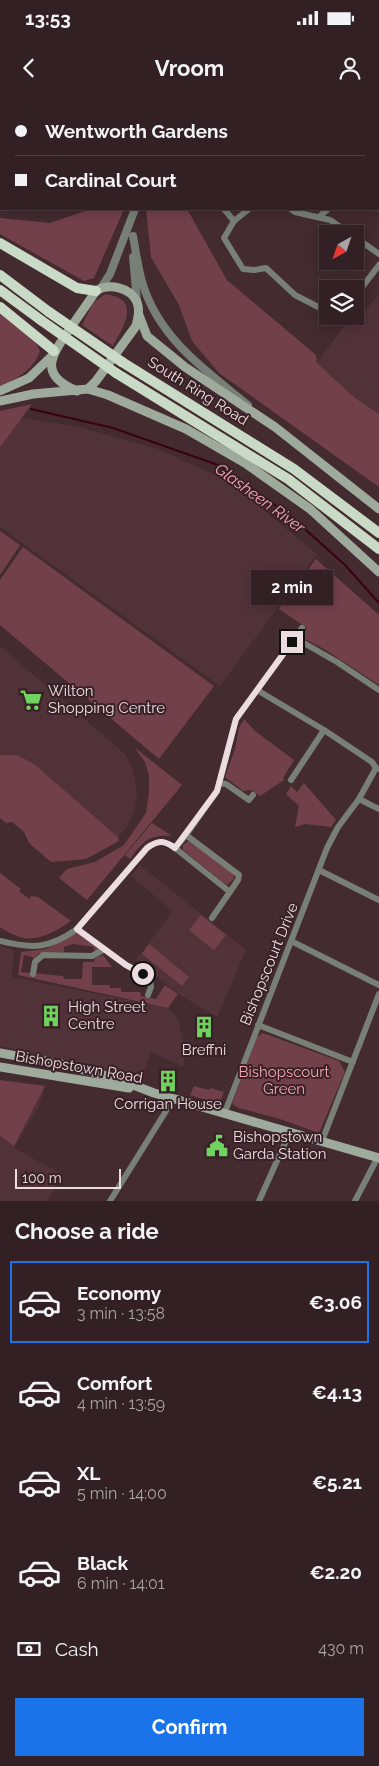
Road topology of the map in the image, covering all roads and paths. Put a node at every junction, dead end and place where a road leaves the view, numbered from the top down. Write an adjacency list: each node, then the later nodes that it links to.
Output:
1 (135, 210): 7 (street)
2 (225, 210): 8 (street)
3 (248, 210): 8 (street)
4 (293, 210): 6 (street)
5 (327, 210): 6 (street)
6 (320, 217): 9 (street)
7 (132, 220): 10 (street); 18 (street)
8 (234, 220): 21 (street)
9 (337, 225)
10 (132, 236): 19 (street); 28 (street)
11 (0, 243): 18 (highway)
12 (364, 243): 13 (street)
13 (379, 254)
14 (379, 265): 16 (street)
15 (0, 275): 30 (highway, South Ring Road, bridge)
16 (364, 285)
17 (0, 290): 31 (highway, South Ring Road, bridge)
18 (98, 290): 19 (main road); 23 (main road)
19 (136, 301): 22 (main road)
20 (0, 307): 23 (highway)
21 (319, 307)
22 (138, 315): 24 (main road); 28 (main road)
23 (53, 353): 25 (main road); 26 (main road)
24 (88, 388): 25 (main road); 32 (main road)
25 (77, 390): 27 (main road)
26 (0, 391)
27 (0, 401)
28 (275, 426): 29 (main road)
29 (379, 509)
30 (379, 533)
31 (379, 548)
32 (379, 572)
33 (302, 628): 34 (street)
34 (295, 638): 35 (street); 36 (street)
35 (257, 690): 37 (street); 40 (street)
36 (379, 690)
37 (324, 730): 38 (street); 39 (street)
38 (378, 769): 42 (street, Bishopscourt Drive)
39 (291, 780)
40 (219, 783): 41 (street); 44 (street)
41 (251, 797)
42 (359, 799): 43 (street); 46 (street, Bishopscourt Drive)
43 (379, 809)
44 (186, 835): 45 (street); 47 (street)
45 (175, 848): 47 (street); 50 (street)
46 (319, 870): 48 (street); 52 (street, Bishopscourt Drive)
47 (230, 892): 49 (street)
48 (379, 900)
49 (212, 918)
50 (77, 929): 51 (street); 53 (street)
51 (0, 941)
52 (291, 941): 55 (street); 58 (street, Bishopscourt Drive)
53 (103, 950): 54 (street); 57 (street)
54 (33, 974)
55 (379, 985)
56 (379, 994): 60 (street)
57 (148, 995)
58 (258, 1025): 60 (street); 64 (street, Bishopscourt Drive)
59 (0, 1053): 62 (main road, Bishopstown Road)
60 (353, 1062): 66 (street)
61 (0, 1067): 62 (main road, Bishopstown Road)
62 (154, 1093): 63 (main road, Bishopstown Road)
63 (170, 1098): 64 (main road, Bishopstown Road); 68 (street)
64 (225, 1112): 65 (main road, Bishopstown Road)
65 (290, 1132): 66 (main road, Bishopstown Road); 69 (street)
66 (322, 1141): 67 (main road, Bishopstown Road)
67 (379, 1158): 70 (street)
68 (110, 1201)
69 (259, 1201)
70 (355, 1201)

